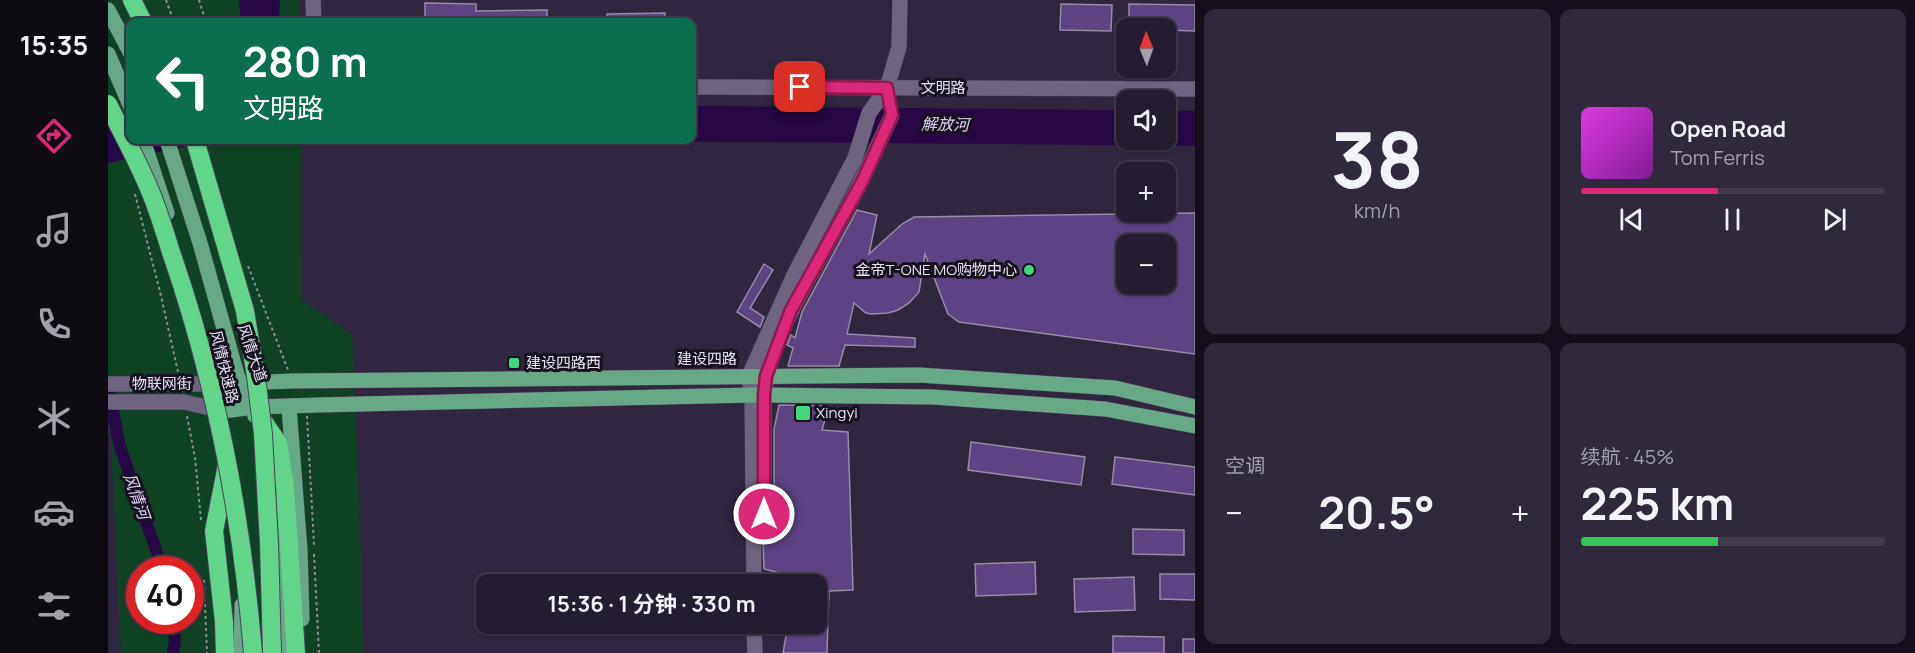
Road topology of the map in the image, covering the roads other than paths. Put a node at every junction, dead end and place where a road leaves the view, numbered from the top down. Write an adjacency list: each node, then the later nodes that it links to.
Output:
1 (132, 0): 5 (highway)
2 (313, 0): 6 (street)
3 (900, 0): 10 (street)
4 (108, 10): 7 (main road)
5 (141, 18)
6 (314, 18)
7 (126, 44)
8 (111, 69): 12 (main road)
9 (696, 87): 10 (street, 文明路)
10 (887, 88): 11 (street, 文明路); 19 (street); 20 (street, bridge)
11 (1195, 89)
12 (126, 96)
13 (108, 104): 14 (highway, 风情快速路, bridge)
14 (126, 141)
15 (128, 144): 38 (highway, 风情快速路, bridge)
16 (144, 144): 23 (main road)
17 (168, 144): 21 (main road, 风情大道)
18 (196, 144): 39 (highway, 风情快速路, bridge)
19 (748, 376): 20 (main road, 建设四路); 21 (main road, 建设四路); 24 (street)
20 (766, 376): 24 (street); 28 (main road, 建设四路)
21 (239, 382): 23 (main road, 建设四路); 26 (main road, 风情大道)
22 (108, 384): 23 (street, 物联网街)
23 (217, 384): 29 (main road)
24 (758, 395): 27 (main road); 30 (main road); 32 (street); 33 (street)
25 (108, 402): 29 (street, 物联网街)
26 (254, 407): 27 (main road); 29 (main road); 40 (main road, 风情大道); 41 (highway)
27 (289, 407): 42 (main road)
28 (1195, 407)
29 (223, 411): 31 (main road)
30 (1195, 426)
31 (230, 450): 36 (highway); 37 (main road)
32 (754, 574)
33 (764, 574)
34 (757, 634): 43 (street)
35 (760, 634): 44 (street)
36 (225, 653)
37 (241, 653)
38 (253, 653)
39 (272, 653)
40 (283, 653)
41 (296, 653)
42 (303, 653)
43 (755, 653)
44 (764, 653)

